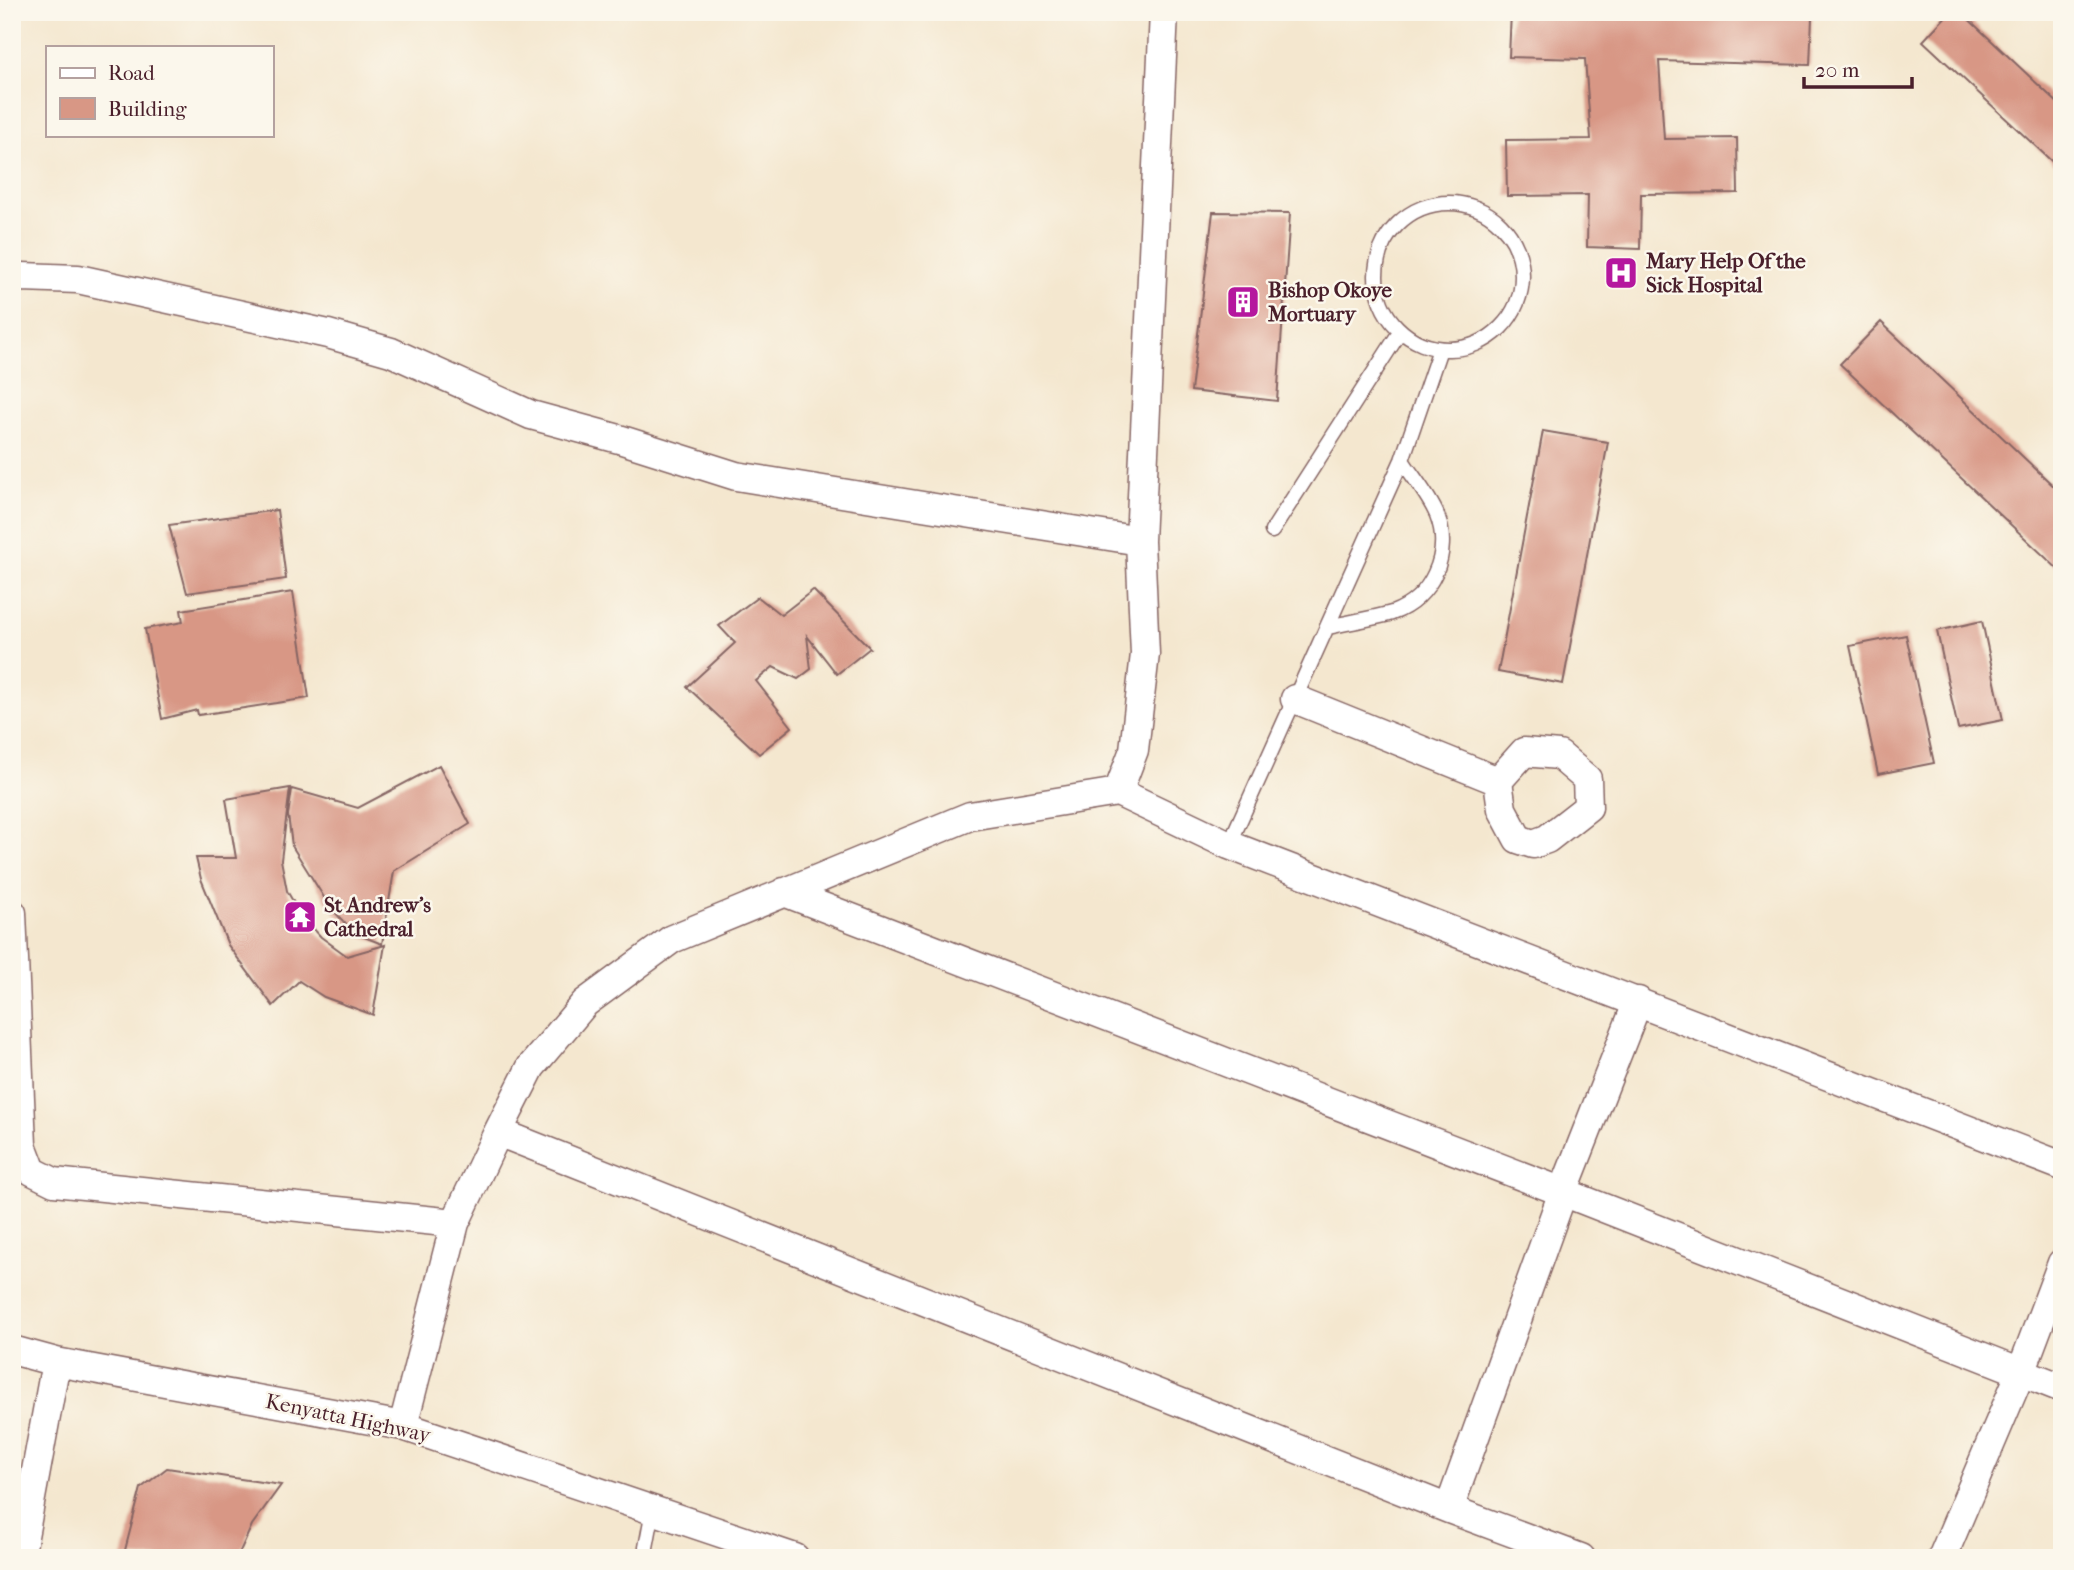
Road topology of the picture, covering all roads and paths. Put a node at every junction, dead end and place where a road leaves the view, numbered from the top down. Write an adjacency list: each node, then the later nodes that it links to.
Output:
1 (1164, 12): 7 (street)
2 (12, 279): 7 (street)
3 (1400, 332): 4 (lane); 4 (lane); 6 (lane)
4 (1440, 349): 5 (lane)
5 (1402, 460): 8 (lane); 8 (lane)
6 (1272, 531)
7 (1140, 541): 11 (street)
8 (1328, 627): 9 (lane)
9 (1295, 699): 10 (street); 12 (lane)
10 (1498, 781)
11 (1118, 792): 12 (street); 13 (street)
12 (1229, 845): 15 (street)
13 (784, 892): 16 (street); 18 (street)
14 (12, 913): 19 (street)
15 (1638, 1002): 17 (street); 18 (street)
16 (498, 1132): 19 (street); 26 (street)
17 (2062, 1166)
18 (1563, 1192): 23 (street); 26 (street)
19 (455, 1223): 25 (street)
20 (2062, 1263): 23 (street)
21 (12, 1350): 22 (street, Kenyatta Highway)
22 (56, 1362): 25 (street, Kenyatta Highway); 28 (street)
23 (2021, 1372): 24 (street); 32 (street)
24 (2062, 1388)
25 (403, 1426): 27 (street, Kenyatta Highway)
26 (1449, 1509): 31 (street)
27 (653, 1510): 29 (lane); 30 (street, Kenyatta Highway)
28 (20, 1558)
29 (644, 1558)
30 (795, 1558)
31 (1581, 1558)
32 (1942, 1558)

